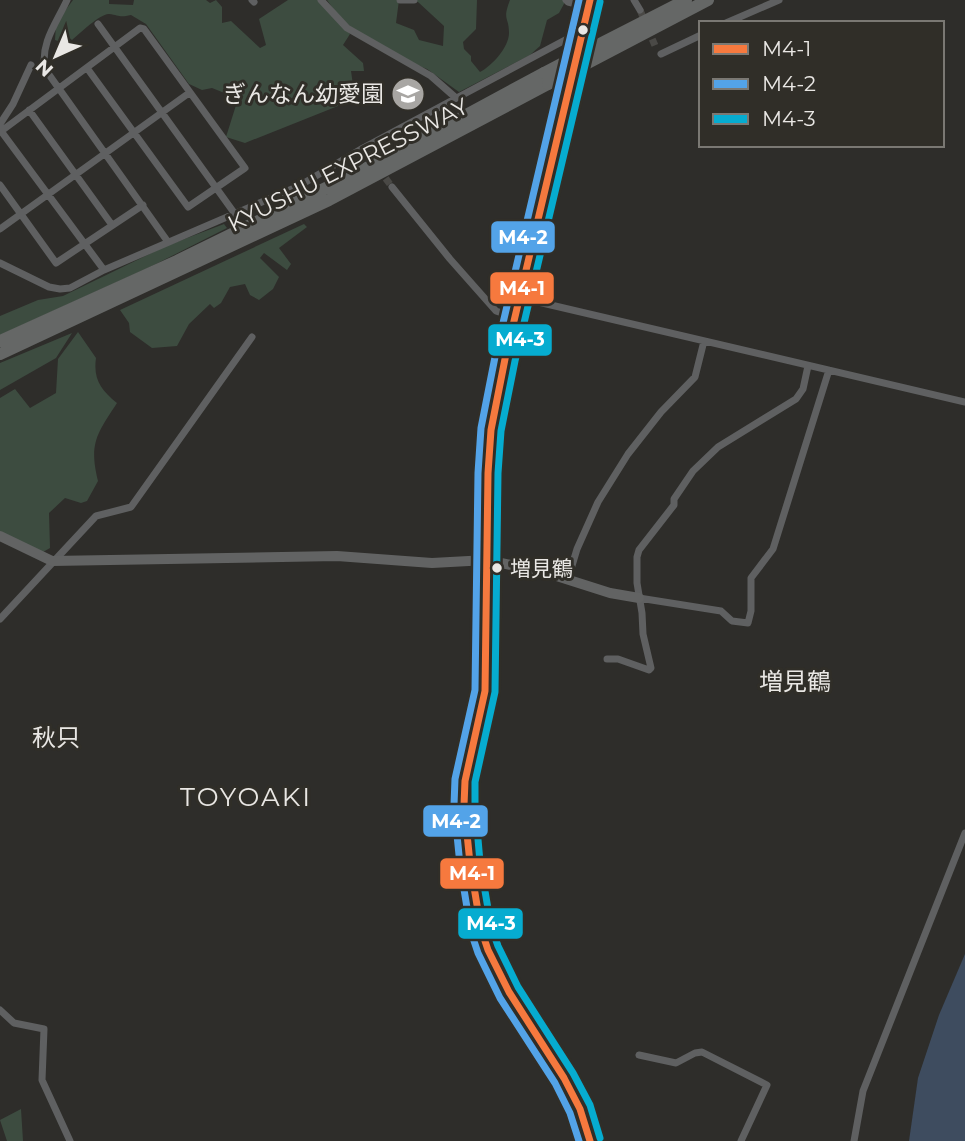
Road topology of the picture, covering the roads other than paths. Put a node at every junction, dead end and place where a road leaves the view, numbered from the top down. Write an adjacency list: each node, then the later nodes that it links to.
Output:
1 (67, 0): 21 (street)
2 (322, 0): 23 (street)
3 (400, 0): 4 (street)
4 (414, 0)
5 (634, 0): 11 (street)
6 (685, 0): 20 (highway, KYUSHU EXPRESSWAY, bridge)
7 (708, 0): 20 (highway, KYUSHU EXPRESSWAY, bridge)
8 (779, 0): 12 (street)
9 (567, 1): 10 (street)
10 (587, 4): 14 (main road)
11 (640, 10)
12 (731, 21)
13 (98, 24): 16 (street)
14 (582, 31): 23 (street); 43 (main road)
15 (699, 36): 17 (street)
16 (114, 47): 19 (street); 22 (street); 25 (street)
17 (661, 54)
18 (31, 65): 26 (street)
19 (87, 68): 21 (street); 27 (street)
20 (546, 79): 46 (highway, KYUSHU EXPRESSWAY); 48 (highway, KYUSHU EXPRESSWAY)
21 (58, 89): 24 (street); 28 (street)
22 (189, 93): 25 (street); 32 (street)
23 (456, 98): 36 (street)
24 (29, 110): 26 (street); 29 (street)
25 (162, 112): 27 (street); 32 (street)
26 (0, 129): 33 (street)
27 (134, 132): 28 (street); 32 (street)
28 (105, 153): 29 (street); 34 (street)
29 (76, 174): 33 (street); 37 (street)
30 (0, 186): 35 (street)
31 (391, 187): 44 (street)
32 (217, 188): 36 (street)
33 (48, 194): 35 (street); 40 (street)
34 (143, 205): 37 (street); 39 (street)
35 (21, 214): 38 (street); 40 (street)
36 (235, 214): 39 (street)
37 (112, 225): 40 (street)
38 (0, 229)
39 (168, 242): 42 (street)
40 (85, 244): 42 (street)
41 (0, 263): 42 (street)
42 (104, 271)
43 (521, 298): 44 (main road); 47 (street)
44 (516, 318): 53 (main road)
45 (252, 337): 54 (street)
46 (0, 341)
47 (704, 341): 49 (street); 55 (street)
48 (0, 354)
49 (808, 366): 50 (street); 56 (street)
50 (829, 370): 51 (street); 56 (street)
51 (965, 402)
52 (0, 536): 54 (main road)
53 (487, 560): 54 (main road); 55 (main road); 63 (main road)
54 (52, 561): 57 (street)
55 (568, 579): 56 (main road)
56 (639, 598): 58 (street)
57 (0, 619)
58 (607, 659)
59 (965, 833): 65 (street)
60 (0, 1010): 62 (street)
61 (639, 1055): 64 (street)
62 (70, 1141)
63 (590, 1141)
64 (740, 1141)
65 (854, 1141)

